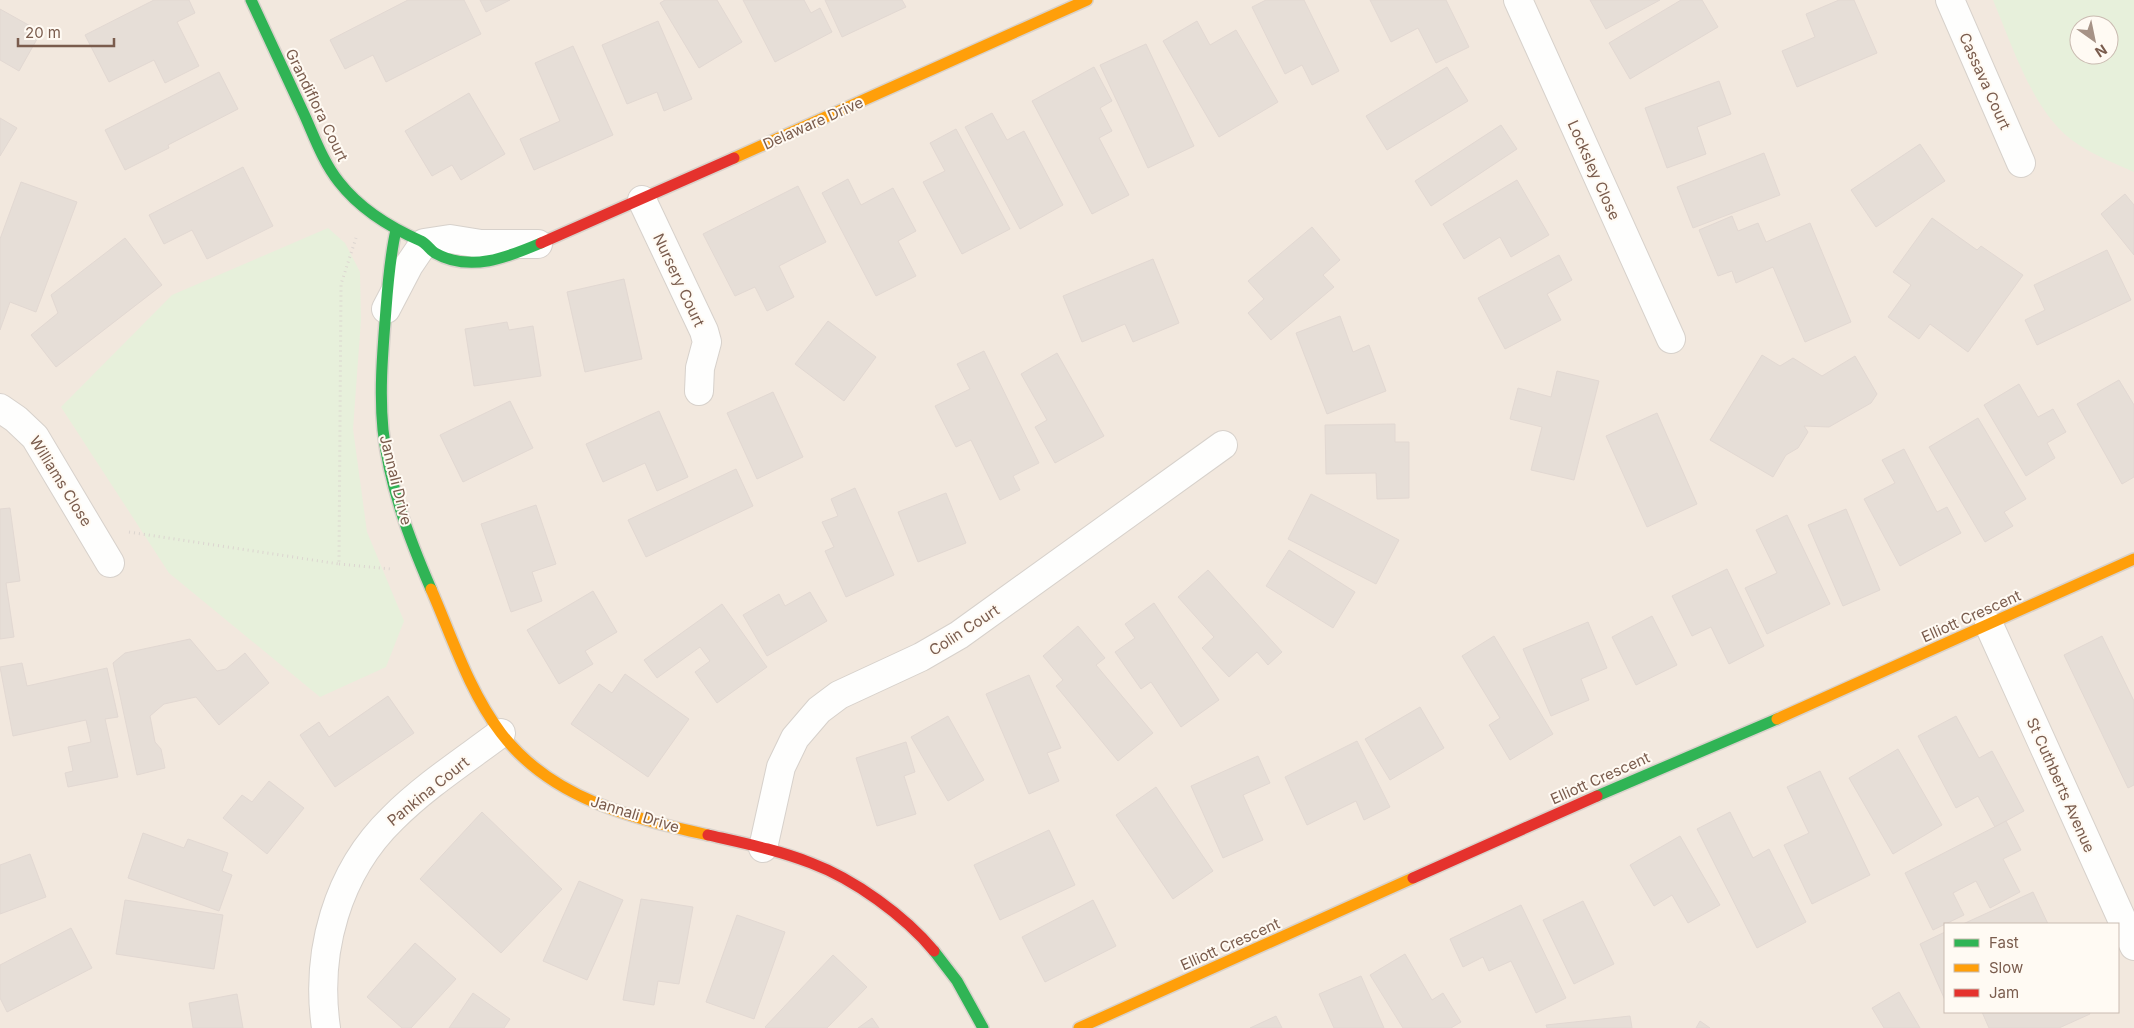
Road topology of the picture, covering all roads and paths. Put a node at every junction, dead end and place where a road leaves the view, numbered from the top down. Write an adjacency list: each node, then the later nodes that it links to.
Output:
1 (251, 0): 7 (street, Grandiflora Court)
2 (1087, 0): 6 (street, Delaware Drive)
3 (1518, 0): 12 (street, Locksley Close)
4 (1950, 0): 5 (street, Cassava Court)
5 (2021, 163)
6 (642, 200): 10 (street, Delaware Drive); 13 (street, Nursery Court)
7 (365, 209): 8 (street, Grandiflora Court); 19 (path)
8 (396, 230): 9 (street, Grandiflora Court); 11 (street, Jannali Drive)
9 (424, 243): 10 (street, Delaware Drive); 11 (street, Jannali Drive)
10 (538, 244)
11 (386, 309): 20 (street, Jannali Drive)
12 (1671, 339)
13 (699, 391)
14 (0, 408): 16 (street, Williams Close)
15 (1223, 445): 23 (street, Colin Court)
16 (88, 524): 18 (street, Williams Close); 19 (path)
17 (2134, 559): 21 (street, Elliott Crescent)
18 (110, 564)
19 (339, 564): 20 (path)
20 (425, 572): 22 (street, Jannali Drive)
21 (1989, 625): 24 (street, St Cuthberts Avenue); 27 (street, Elliott Crescent)
22 (501, 733): 23 (street, Jannali Drive); 25 (street, Pankina Court)
23 (763, 848): 26 (street, Jannali Drive)
24 (2134, 946)
25 (326, 1028)
26 (983, 1028)
27 (1079, 1028)

